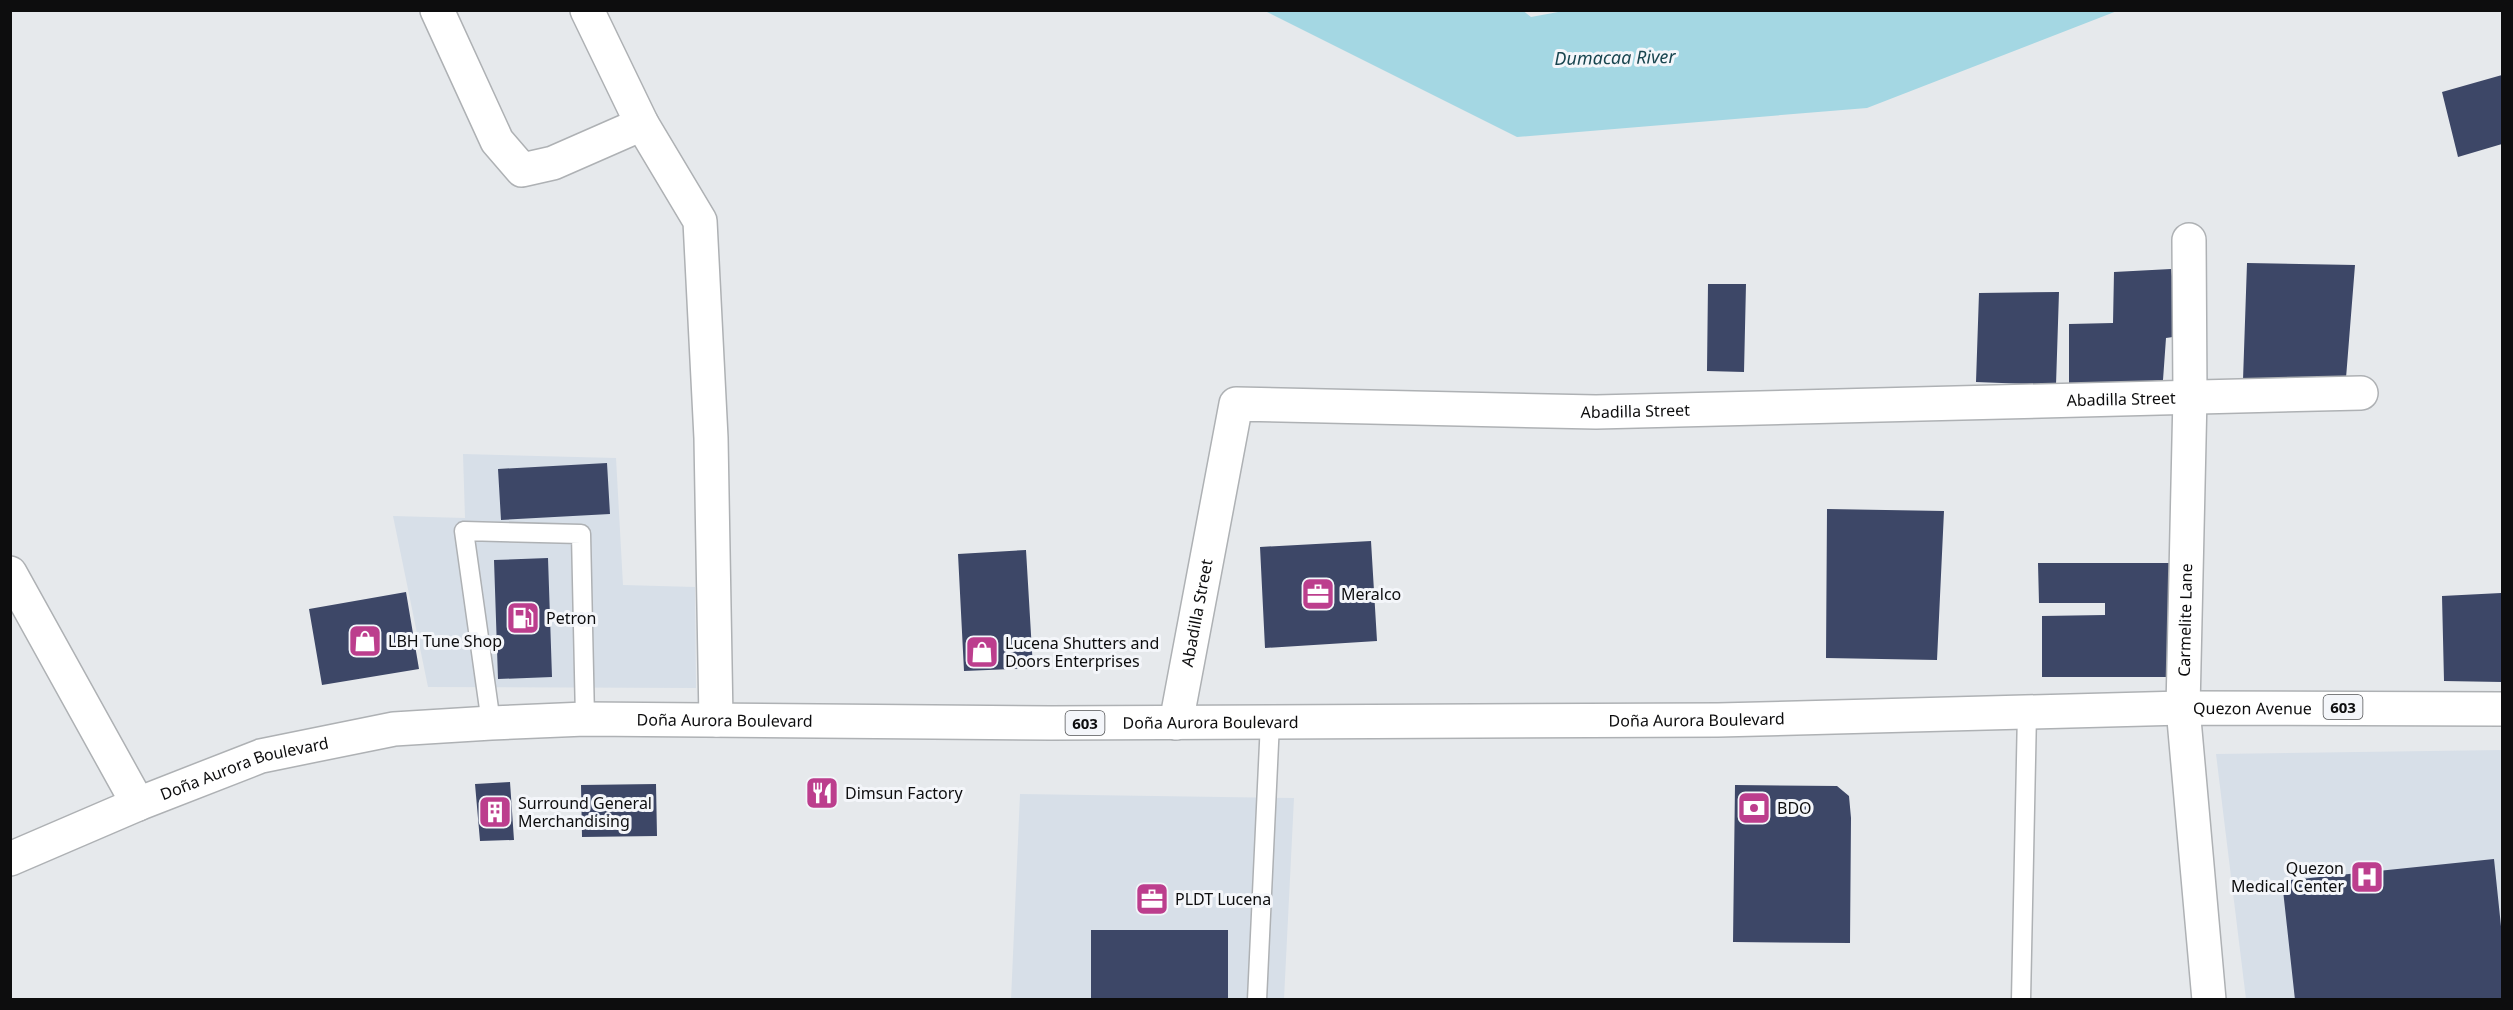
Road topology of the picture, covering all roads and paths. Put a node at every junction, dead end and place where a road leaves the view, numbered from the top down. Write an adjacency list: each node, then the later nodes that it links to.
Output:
1 (437, 10): 3 (street)
2 (587, 10): 3 (street)
3 (642, 124): 12 (street)
4 (2189, 240): 6 (street, Carmelite Lane)
5 (2361, 393): 6 (street, Abadilla Street)
6 (2190, 396): 8 (street, Carmelite Lane); 15 (street, Abadilla Street)
7 (10, 573): 16 (street)
8 (2183, 708): 9 (street, Quezon Avenue / 603); 10 (street, Doña Aurora Boulevard / 603); 20 (street, Carmelite Lane)
9 (2502, 709)
10 (2027, 712): 13 (street, Doña Aurora Boulevard / 603); 19 (lane)
11 (585, 719): 12 (street, Doña Aurora Boulevard / 603); 14 (street, Doña Aurora Boulevard / 603); 14 (lane)
12 (716, 720): 15 (street, Doña Aurora Boulevard / 603)
13 (1270, 722): 15 (street, Doña Aurora Boulevard / 603); 18 (lane)
14 (491, 723): 16 (street, Doña Aurora Boulevard / 603)
15 (1176, 723)
16 (138, 804): 17 (street, Doña Aurora Boulevard / 603)
17 (10, 859)
18 (1257, 999)
19 (2021, 999)
20 (2209, 999)

